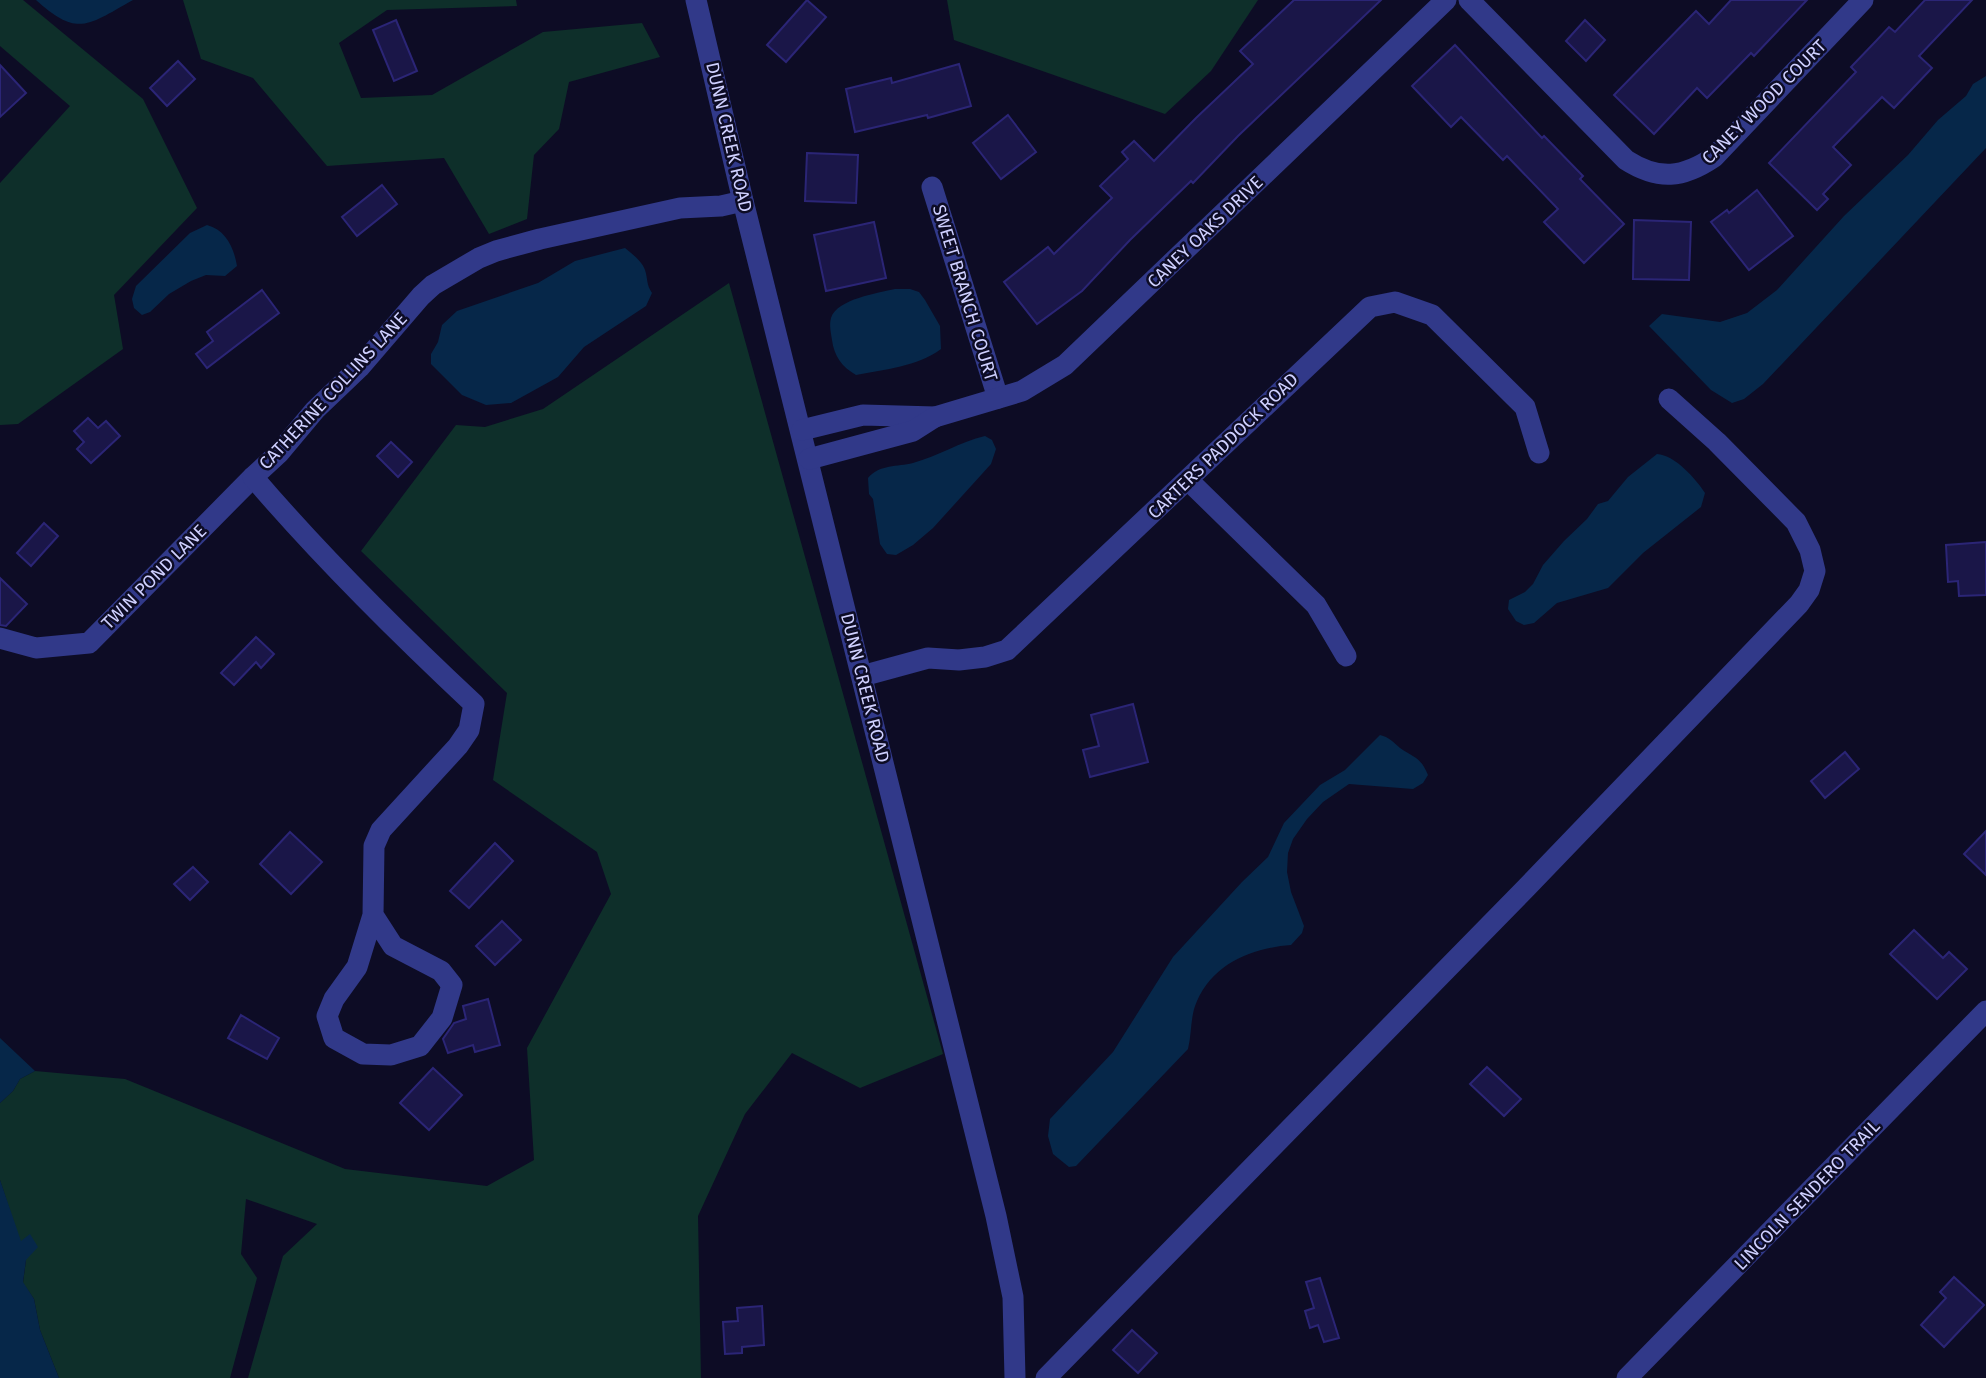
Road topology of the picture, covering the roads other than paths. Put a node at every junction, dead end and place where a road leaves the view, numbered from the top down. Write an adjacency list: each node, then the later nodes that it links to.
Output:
1 (696, 0): 6 (street, DUNN CREEK ROAD)
2 (1446, 0): 7 (street, CANEY OAKS DRIVE)
3 (1469, 0): 4 (street, CANEY WOOD COURT)
4 (1863, 0)
5 (932, 187): 7 (street, SWEET BRANCH COURT)
6 (743, 201): 10 (street, DUNN CREEK ROAD); 13 (street, CATHERINE COLLINS LANE)
7 (998, 398): 9 (street, CANEY OAKS DRIVE)
8 (1669, 399): 21 (street)
9 (935, 417): 10 (street, CANEY OAKS DRIVE); 12 (street, CANEY OAKS DRIVE)
10 (802, 430): 12 (street, DUNN CREEK ROAD)
11 (1539, 453): 14 (street, CARTERS PADDOCK ROAD)
12 (809, 459): 17 (street, DUNN CREEK ROAD)
13 (253, 477): 15 (street, TWIN POND LANE); 18 (street, CATHERINE COLLINS LANE)
14 (1188, 480): 16 (street); 17 (street, CARTERS PADDOCK ROAD)
15 (0, 638)
16 (1346, 656)
17 (862, 676): 20 (street, DUNN CREEK ROAD)
18 (373, 915): 18 (street, CATHERINE COLLINS LANE)
19 (1986, 1011): 22 (street, LINCOLN SENDERO TRAIL)
20 (1020, 1377)
21 (1046, 1378)
22 (1628, 1378)

